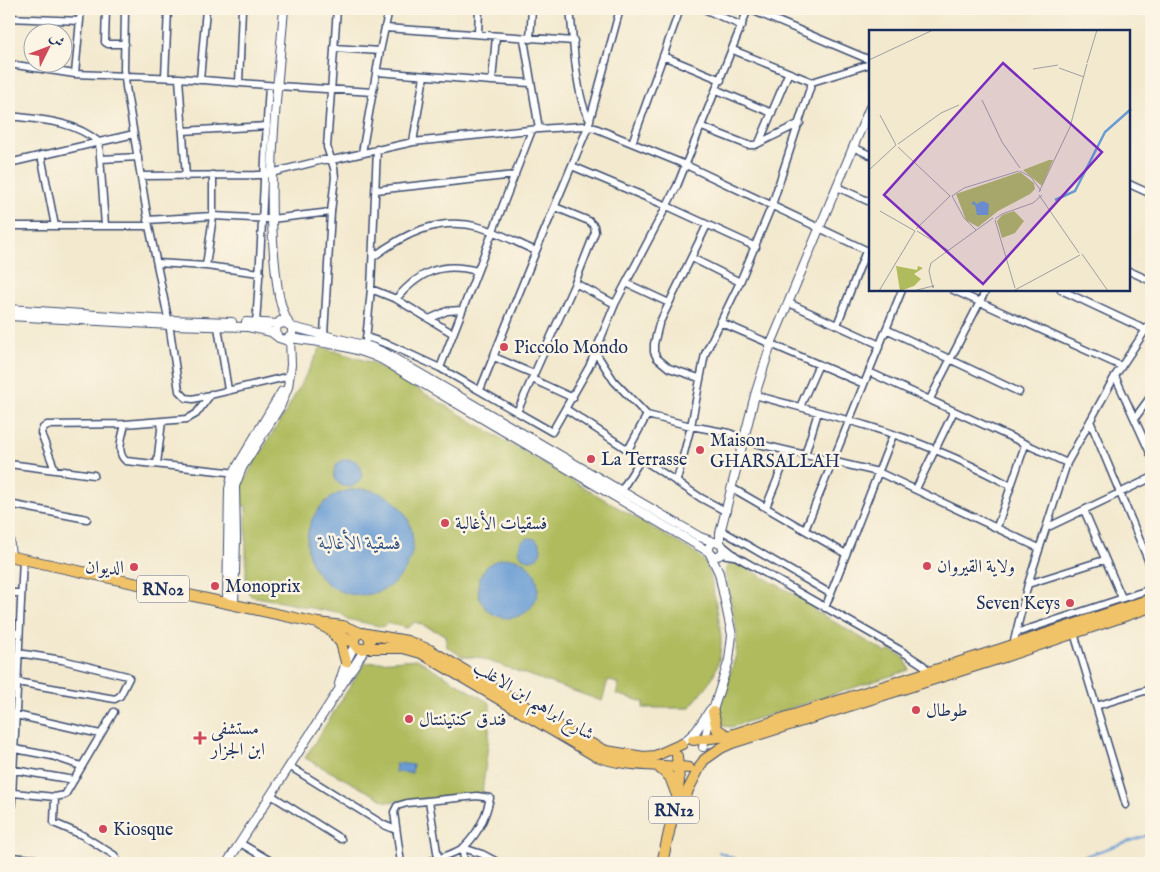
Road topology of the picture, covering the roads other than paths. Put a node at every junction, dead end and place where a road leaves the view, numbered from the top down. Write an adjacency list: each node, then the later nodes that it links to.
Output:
1 (81, 9): 19 (street)
2 (106, 9): 26 (street)
3 (125, 9): 26 (street)
4 (168, 9): 39 (street)
5 (206, 9): 41 (street)
6 (242, 9): 44 (street)
7 (284, 9): 48 (street)
8 (336, 9): 27 (street)
9 (375, 9): 10 (street)
10 (389, 9): 21 (street)
11 (479, 9): 22 (street)
12 (532, 9): 24 (street)
13 (570, 9): 25 (street)
14 (620, 9): 55 (street)
15 (680, 9): 30 (street)
16 (704, 9): 20 (street)
17 (749, 9): 20 (street); 31 (street)
18 (9, 18): 19 (street)
19 (80, 21): 35 (street)
20 (742, 26): 28 (street)
21 (385, 28): 22 (street); 29 (street)
22 (478, 34): 23 (street)
23 (496, 36): 24 (street); 43 (street)
24 (527, 39): 25 (street); 46 (street)
25 (574, 41): 55 (street)
26 (125, 44): 37 (street)
27 (334, 48): 29 (street); 49 (street)
28 (732, 50): 36 (street); 42 (street)
29 (380, 51): 34 (street)
30 (663, 56): 42 (street); 64 (street)
31 (869, 62)
32 (869, 62): 45 (street)
33 (9, 64): 35 (street)
34 (377, 72): 38 (street); 51 (street)
35 (75, 74): 37 (street)
36 (788, 74): 45 (street); 53 (street)
37 (125, 76): 39 (street); 61 (street)
38 (424, 76): 43 (street); 63 (street)
39 (165, 77): 40 (street)
40 (179, 78): 41 (street); 60 (street)
41 (200, 80): 44 (street)
42 (721, 80): 50 (street)
43 (492, 81): 46 (street)
44 (239, 82): 47 (street)
45 (812, 82): 56 (street)
46 (531, 83): 59 (street)
47 (269, 86): 48 (street); 57 (street)
48 (278, 86): 49 (street); 77 (street)
49 (332, 90): 51 (street); 73 (street)
50 (717, 90): 53 (street); 58 (street)
51 (373, 92): 68 (street)
52 (869, 109): 66 (street)
53 (772, 113): 65 (street)
54 (9, 116): 62 (street)
55 (589, 123): 59 (street); 64 (street); 76 (street)
56 (800, 123): 65 (street); 88 (street)
57 (266, 126): 60 (street); 78 (street)
58 (702, 127): 65 (street); 75 (street)
59 (535, 129): 63 (street); 79 (street)
60 (183, 131): 82 (street)
61 (134, 134): 62 (street); 71 (street)
62 (98, 142): 69 (street); 72 (street)
63 (413, 142): 67 (street)
64 (632, 143): 75 (street)
65 (759, 144)
66 (853, 147): 70 (street); 84 (street)
67 (377, 149): 68 (street); 85 (street)
68 (362, 153): 73 (street)
69 (41, 155): 74 (street); 98 (street)
70 (869, 155)
71 (138, 157): 72 (street); 80 (street)
72 (101, 159): 99 (street)
73 (330, 159): 77 (street); 91 (street)
74 (9, 163)
75 (686, 165): 88 (street); 89 (street)
76 (572, 166): 89 (street); 90 (street)
77 (272, 174): 78 (street); 94 (street)
78 (264, 175): 81 (street); 93 (street)
79 (515, 175): 85 (street); 101 (street)
80 (141, 176): 82 (street); 95 (street)
81 (213, 176): 82 (street); 92 (street)
82 (186, 177)
83 (1130, 184): 86 (street)
84 (836, 187): 87 (street); 100 (street)
85 (376, 190): 105 (street)
86 (1151, 194)
87 (869, 202)
88 (772, 205): 100 (street); 102 (street)
89 (667, 206): 96 (street); 115 (street)
90 (555, 207): 103 (street); 114 (street)
91 (331, 212): 94 (street); 142 (street)
92 (213, 216): 93 (street); 95 (street); 108 (street)
93 (262, 218): 94 (street); 111 (street)
94 (271, 219): 126 (street)
95 (148, 223): 99 (street); 107 (street)
96 (707, 225): 102 (street); 106 (street)
97 (9, 226): 98 (street)
98 (55, 226): 99 (street)
99 (105, 226)
100 (820, 228): 104 (street); 122 (street)
101 (492, 232): 103 (street); 105 (street); 109 (street)
102 (756, 247): 113 (street)
103 (536, 251): 149 (street)
104 (868, 251): 136 (street)
105 (372, 256): 116 (street)
106 (692, 258): 113 (street); 123 (street)
107 (157, 263): 108 (street); 131 (street)
108 (206, 266): 111 (street)
109 (477, 271): 121 (street); 128 (street)
110 (1130, 271): 112 (street)
111 (260, 273): 134 (street)
112 (1151, 281)
113 (740, 282): 132 (street)
114 (575, 283): 125 (street); 157 (street)
115 (626, 283): 123 (street); 125 (street)
116 (371, 289): 121 (street); 147 (street)
117 (902, 291): 139 (street)
118 (955, 291): 124 (street)
119 (986, 291): 124 (street)
120 (1064, 291): 140 (street)
121 (396, 298): 130 (street)
122 (789, 302): 136 (street); 145 (street)
123 (669, 303): 158 (street)
124 (980, 303): 150 (street); 152 (street)
125 (615, 304): 148 (street)
126 (281, 307): 135 (street); 137 (street)
127 (9, 310): 131 (street)
128 (461, 310): 130 (street); 141 (street)
129 (9, 316): 131 (street)
130 (429, 319): 141 (street)
131 (169, 322): 134 (street); 138 (street); 163 (street)
132 (720, 322): 145 (street); 158 (street)
133 (1151, 322): 140 (street)
134 (256, 323): 135 (street)
135 (279, 324): 137 (street); 143 (street)
136 (837, 325): 146 (street)
137 (290, 326): 142 (street); 144 (street)
138 (218, 327): 143 (street); 160 (street)
139 (886, 329): 146 (street); 150 (street)
140 (1146, 330): 152 (street)
141 (452, 333): 153 (street)
142 (324, 335): 147 (street)
143 (278, 337): 144 (street); 156 (street)
144 (290, 338): 147 (street); 195 (street)
145 (771, 344): 151 (street); 164 (street)
146 (880, 344): 154 (street)
147 (365, 345): 153 (street); 202 (street); 216 (street)
148 (596, 354): 166 (street); 173 (street)
149 (494, 358): 157 (street); 161 (street)
150 (951, 360): 162 (street); 167 (street)
151 (819, 364): 159 (street); 168 (street)
152 (1121, 366): 155 (street)
153 (440, 368): 161 (street)
154 (869, 372): 159 (street); 167 (street)
155 (1115, 376): 174 (street); 177 (street)
156 (286, 377): 160 (street); 195 (street)
157 (533, 377): 166 (street); 171 (street)
158 (700, 378): 179 (street)
159 (864, 384): 175 (street)
160 (228, 390): 163 (street)
161 (480, 390): 171 (street)
162 (1019, 392)
163 (212, 394): 176 (street)
164 (755, 395): 168 (street); 181 (street)
165 (1151, 396): 174 (street)
166 (572, 398): 169 (street)
167 (930, 399): 170 (street)
168 (800, 407): 172 (street)
169 (566, 409): 171 (street); 183 (street)
170 (954, 411): 182 (street); 184 (street)
171 (518, 412)
172 (818, 412): 175 (street); 186 (street)
173 (648, 415): 179 (street); 183 (street)
174 (1135, 418): 187 (street)
175 (849, 420): 180 (street); 189 (street)
176 (162, 421): 178 (street); 192 (street)
177 (1090, 421): 190 (street); 203 (street)
178 (125, 424): 192 (street); 193 (street)
179 (691, 426): 181 (street); 198 (street)
180 (893, 435): 184 (street); 194 (street)
181 (744, 440): 185 (street); 200 (street)
182 (1025, 444): 190 (street); 199 (street)
183 (628, 450): 188 (street)
184 (936, 450): 199 (street); 201 (street)
185 (789, 451): 186 (street); 205 (street)
186 (805, 455): 189 (street)
187 (1151, 456)
188 (640, 458): 198 (street); 202 (street)
189 (832, 462): 194 (street); 211 (street)
190 (1068, 463): 210 (street)
191 (9, 464): 193 (street)
192 (158, 464): 195 (street)
193 (55, 470): 196 (street)
194 (878, 472): 201 (street); 218 (street)
195 (236, 473): 232 (street)
196 (94, 476)
197 (1151, 478): 203 (street)
198 (677, 480): 207 (street)
199 (1011, 486): 209 (street)
200 (732, 488): 205 (street); 207 (street)
201 (916, 489): 209 (street)
202 (621, 491): 214 (street)
203 (1120, 493): 206 (street); 223 (street)
204 (9, 504): 208 (street)
205 (766, 508): 211 (street)
206 (1084, 510): 210 (street); 222 (street)
207 (727, 512): 212 (street)
208 (87, 519)
209 (997, 528): 215 (street)
210 (1046, 528): 215 (street)
211 (804, 530): 218 (street)
212 (721, 532): 214 (street); 229 (street)
213 (9, 537): 219 (street)
214 (718, 543): 216 (street); 217 (street); 220 (street)
215 (1039, 548): 225 (street)
216 (710, 553): 217 (street); 224 (street)
217 (721, 554): 220 (street); 224 (street)
218 (846, 554): 229 (street)
219 (10, 556): 221 (main road, RN02)
220 (737, 557): 234 (street)
221 (23, 558): 228 (street); 232 (main road, RN02)
222 (1104, 560): 225 (street); 230 (street)
223 (1151, 567)
224 (719, 573): 254 (street)
225 (1028, 584): 240 (street)
226 (1151, 589): 230 (street)
227 (9, 593): 228 (street)
228 (21, 593): 238 (street)
229 (831, 594): 234 (street)
230 (1122, 598): 240 (street)
231 (1151, 599): 242 (main road)
232 (230, 604): 235 (main road, RN02)
233 (1151, 607): 241 (main road)
234 (825, 608): 248 (street)
235 (318, 623): 236 (main road); 239 (main road, شارع ابراهيم ابن الاغلب)
236 (330, 630): 243 (main road); 247 (main road)
237 (9, 633): 238 (street)
238 (18, 633): 245 (street)
239 (364, 633): 243 (main road); 261 (main road, شارع ابراهيم ابن الاغلب)
240 (1016, 633): 242 (street)
241 (1074, 633): 244 (main road); 255 (street)
242 (1013, 645): 244 (main road)
243 (360, 646): 247 (street); 253 (street); 268 (main road, شارع ابراهيم ابن الاغلب)
244 (1002, 653): 248 (main road)
245 (18, 656): 246 (street); 249 (street); 249 (street)
246 (9, 661)
247 (346, 662): 253 (street)
248 (931, 675): 260 (main road); 265 (main road)
249 (17, 682): 251 (street)
250 (1151, 689): 255 (street)
251 (16, 691): 252 (street); 258 (street)
252 (9, 692)
253 (336, 693): 267 (street)
254 (716, 697): 257 (street); 261 (street)
255 (1096, 706): 276 (street)
256 (114, 712): 259 (street)
257 (713, 712): 260 (main road); 262 (street)
258 (14, 718): 259 (street); 263 (street)
259 (100, 734): 266 (street)
260 (728, 736): 262 (main road)
261 (686, 742): 262 (main road); 264 (main road, RN12)
262 (704, 743): 265 (main road)
263 (15, 749): 266 (street); 269 (street)
264 (678, 761): 265 (main road); 268 (main road, شارع ابراهيم ابن الاغلب); 274 (main road, RN12)
265 (703, 762): 292 (main road, RN12)
266 (81, 766): 270 (street)
267 (289, 766): 272 (street); 277 (street)
268 (657, 766): 274 (main road)
269 (11, 769): 270 (street); 271 (street)
270 (74, 780): 273 (street)
271 (13, 793): 273 (street); 282 (street)
272 (271, 795): 278 (street); 279 (street)
273 (55, 797): 284 (street)
274 (677, 797): 291 (main road, RN12)
275 (429, 801): 277 (street); 280 (street); 281 (street)
276 (1126, 805)
277 (396, 830): 287 (street)
278 (340, 839)
279 (240, 843): 285 (street); 286 (street)
280 (463, 848): 281 (street); 289 (street); 290 (street)
281 (438, 858): 288 (street)
282 (9, 859): 283 (street)
283 (46, 863)
284 (114, 863)
285 (228, 863)
286 (274, 863)
287 (401, 863)
288 (423, 863)
289 (464, 863)
290 (499, 863)
291 (662, 863)
292 (668, 863)

